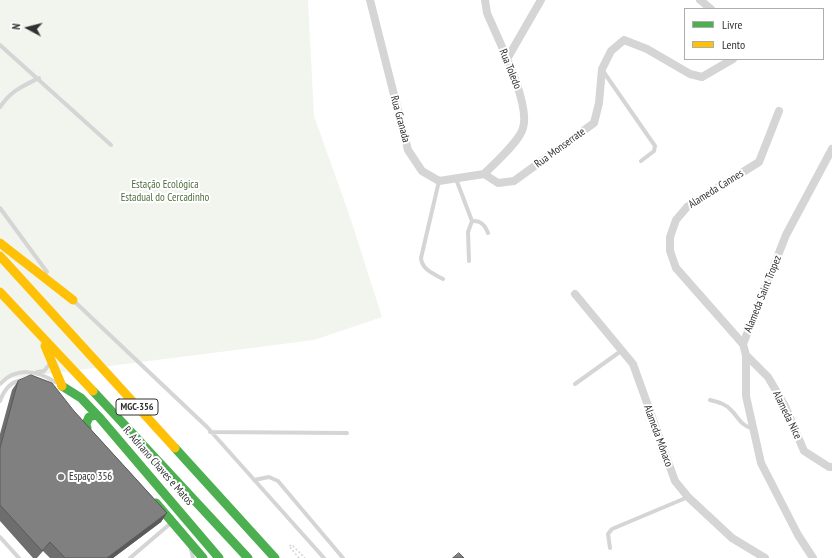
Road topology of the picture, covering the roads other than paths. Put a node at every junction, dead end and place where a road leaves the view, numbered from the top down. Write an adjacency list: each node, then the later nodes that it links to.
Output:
1 (370, 0): 18 (street, Rua Granada)
2 (485, 0): 7 (street, Rua Toledo)
3 (541, 0): 7 (street)
4 (700, 0): 5 (street)
5 (710, 8)
6 (0, 45): 10 (lane)
7 (507, 59): 16 (street, Rua Toledo)
8 (731, 60): 9 (street, Rua Monserrate)
9 (602, 69): 15 (lane); 16 (street, Rua Monserrate)
10 (39, 78): 11 (lane); 13 (lane)
11 (0, 108)
12 (779, 111): 30 (street, Alameda Cannes)
13 (111, 145)
14 (832, 149): 30 (street, Alameda Saint Tropez)
15 (640, 161)
16 (484, 174): 17 (street)
17 (456, 180): 18 (street); 20 (lane)
18 (439, 181): 25 (lane)
19 (0, 208): 28 (lane)
20 (472, 221): 21 (lane); 24 (lane)
21 (488, 233)
22 (0, 243): 28 (main road)
23 (0, 256): 62 (main road, MGC-356)
24 (468, 261)
25 (443, 279)
26 (0, 292): 29 (main road, MGC-356)
27 (575, 294): 31 (street, Alameda Mônaco)
28 (73, 300): 45 (lane)
29 (42, 338): 33 (main road); 61 (main road, MGC-356)
30 (743, 344): 32 (street, Alameda Saint Tropez)
31 (622, 351): 37 (lane); 50 (street, Alameda Mônaco)
32 (746, 355): 44 (street, Alameda Saint Tropez); 47 (street, Alameda Nice)
33 (50, 357): 34 (lane); 38 (main road)
34 (34, 372): 36 (lane); 38 (lane)
35 (26, 380): 41 (lane)
36 (0, 384)
37 (576, 384)
38 (62, 386): 39 (main road); 42 (main road, R. Adriano Chaves e Matos)
39 (64, 399)
40 (710, 400): 44 (lane)
41 (0, 401)
42 (99, 417): 43 (main road); 60 (main road, R. Adriano Chaves e Matos)
43 (78, 420)
44 (753, 430): 52 (street, Alameda Saint Tropez)
45 (210, 432): 46 (lane); 48 (lane)
46 (347, 433)
47 (832, 467)
48 (254, 480): 63 (lane); 64 (lane)
49 (150, 497): 51 (main road)
50 (688, 497): 55 (lane); 65 (street, Alameda Mônaco)
51 (172, 522): 54 (main road); 57 (lane)
52 (798, 535): 66 (street, Alameda Saint Tropez); 67 (street, Alameda Saint Tropez)
53 (0, 537): 56 (lane)
54 (190, 544): 58 (lane); 59 (main road)
55 (610, 548)
56 (19, 558)
57 (130, 558)
58 (193, 558)
59 (203, 558)
60 (219, 558)
61 (248, 558)
62 (275, 558)
63 (324, 558)
64 (343, 558)
65 (765, 558)
66 (806, 558)
67 (813, 558)

